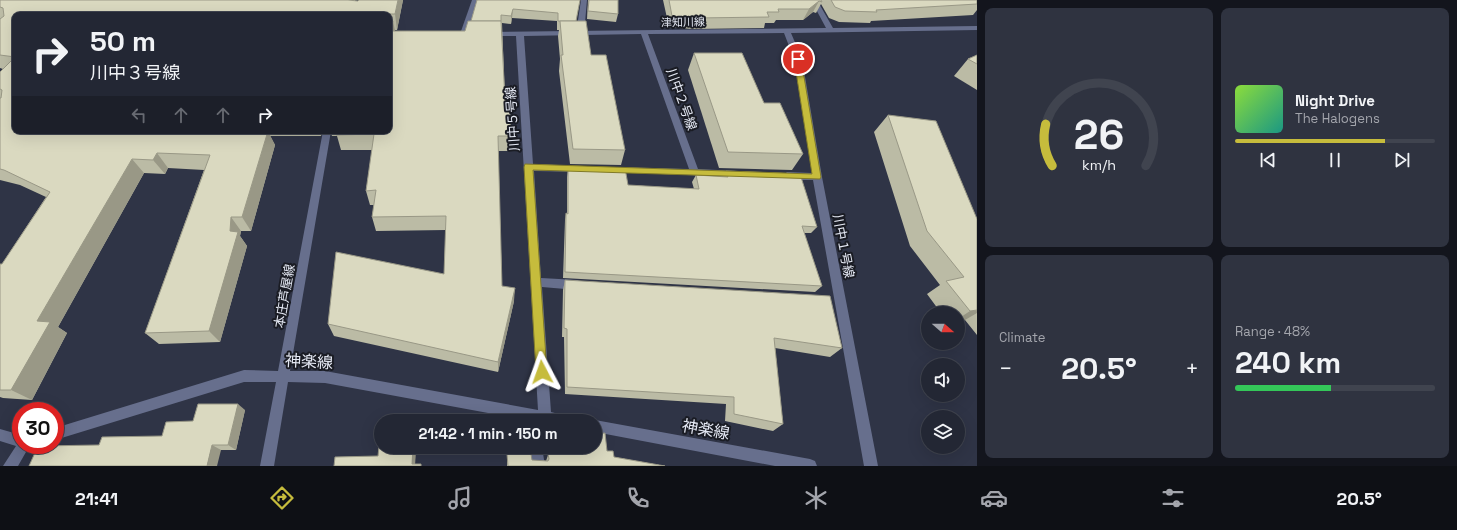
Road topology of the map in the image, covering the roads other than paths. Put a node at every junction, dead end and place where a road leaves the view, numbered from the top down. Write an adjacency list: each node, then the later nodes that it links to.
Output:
1 (475, 0): 8 (street, 津知川線)
2 (584, 0): 9 (street)
3 (814, 0): 5 (street)
4 (977, 28): 5 (street, 津知川線)
5 (831, 30): 6 (street, 津知川線)
6 (787, 31): 7 (street, 津知川線); 17 (street, 川中１号線)
7 (644, 33): 9 (street, 津知川線); 14 (street, 川中２号線)
8 (520, 34): 9 (street, 津知川線); 11 (street, 川中５号線)
9 (580, 34)
10 (326, 134): 20 (street, 本庄芦屋線)
11 (528, 167): 12 (street); 18 (street, 川中５号線)
12 (592, 169)
13 (607, 170): 14 (street)
14 (695, 173): 15 (street)
15 (748, 175)
16 (779, 176): 17 (street)
17 (817, 177): 33 (street, 川中１号線)
18 (536, 282): 19 (street); 22 (street, 川中５号線)
19 (590, 286)
20 (284, 376): 21 (street, 神楽線); 24 (street, 神楽線); 30 (street, 本庄芦屋線)
21 (517, 414)
22 (538, 414)
23 (602, 427): 32 (street, 神楽線)
24 (64, 431)
25 (0, 435): 26 (street)
26 (12, 438)
27 (18, 454): 29 (street)
28 (537, 454): 31 (street)
29 (10, 466)
30 (267, 466)
31 (538, 466)
32 (810, 466)
33 (871, 466)

